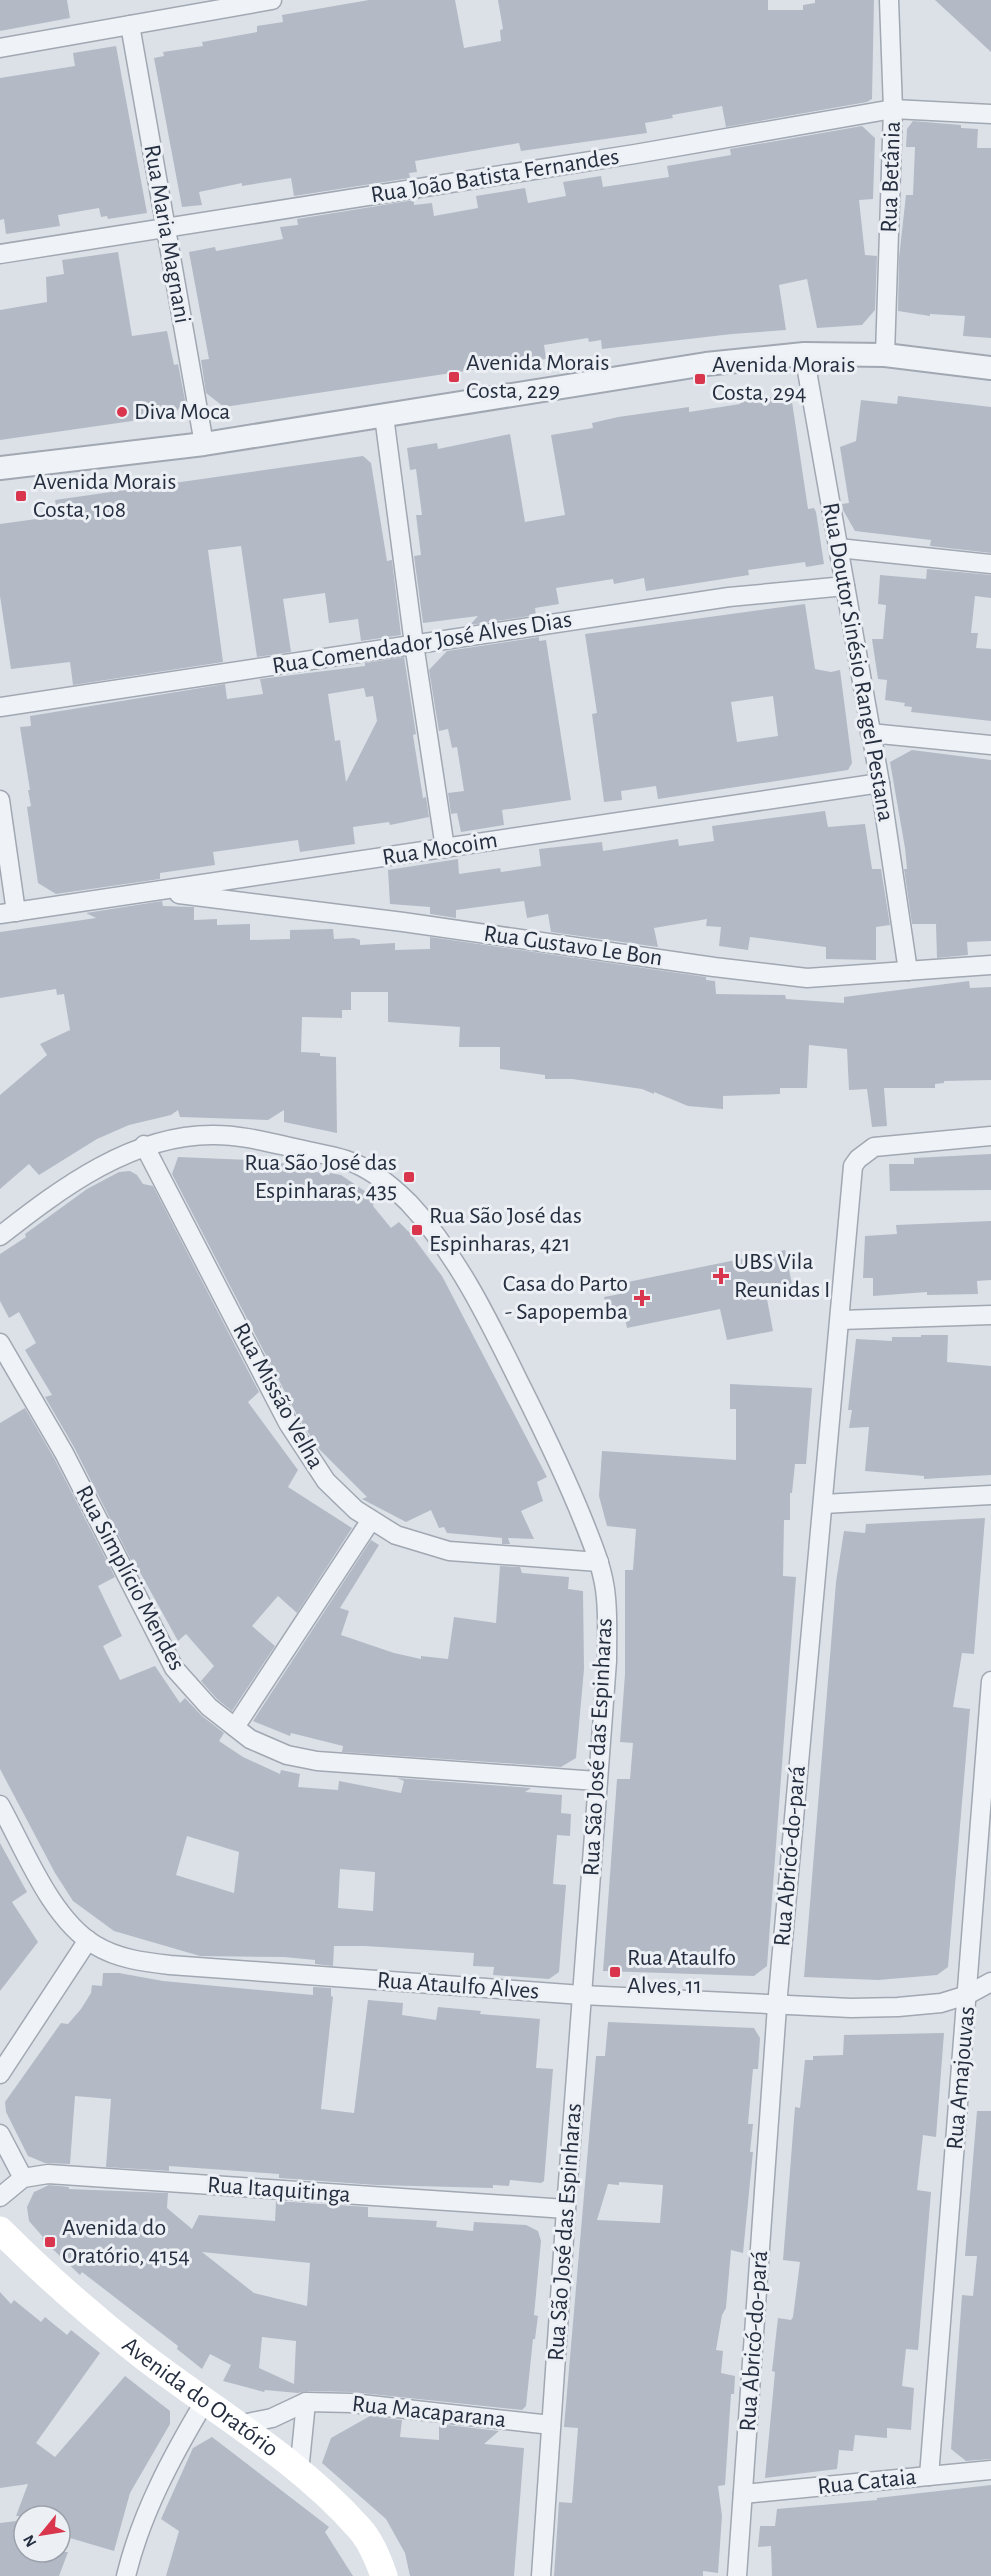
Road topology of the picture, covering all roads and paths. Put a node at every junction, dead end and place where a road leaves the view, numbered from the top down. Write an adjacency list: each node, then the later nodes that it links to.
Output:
1 (272, 0): 3 (street)
2 (889, 0): 5 (street, Rua Betânia)
3 (130, 25): 4 (street); 7 (street, Rua Maria Magnani)
4 (0, 48)
5 (893, 109): 6 (street, Rua João Batista Fernandes); 7 (street, Rua João Batista Fernandes); 10 (street, Rua Betânia)
6 (991, 114)
7 (167, 228): 8 (street, Rua João Batista Fernandes); 13 (street, Rua Maria Magnani)
8 (0, 254)
9 (804, 354): 10 (street); 12 (street); 15 (street, Rua Doutor Sinésio Rangel Pestana)
10 (885, 355): 11 (street)
11 (991, 368)
12 (384, 416): 13 (street); 18 (street)
13 (204, 444): 14 (street)
14 (0, 468)
15 (838, 548): 16 (street); 17 (street, Rua Doutor Sinésio Rangel Pestana)
16 (991, 564)
17 (845, 586): 18 (street, Rua Comendador José Alves Dias); 20 (street, Rua Doutor Sinésio Rangel Pestana)
18 (414, 644): 19 (street, Rua Comendador José Alves Dias); 24 (street)
19 (0, 707)
20 (870, 734): 21 (street); 22 (street, Rua Doutor Sinésio Rangel Pestana)
21 (991, 745)
22 (880, 783): 24 (street, Rua Mocoim); 28 (street, Rua Doutor Sinésio Rangel Pestana)
23 (0, 800): 26 (street)
24 (445, 848): 25 (street, Rua Mocoim)
25 (156, 891): 26 (street, Rua Mocoim); 28 (street, Rua Gustavo Le Bon)
26 (8, 913)
27 (991, 965): 28 (street, Rua Gustavo Le Bon)
28 (908, 971)
29 (991, 1136): 33 (street, Rua Abricó-do-pará)
30 (144, 1145): 31 (street, Rua São José das Espinharas); 37 (street, Rua Missão Velha); 38 (street, Rua São José das Espinharas)
31 (0, 1236)
32 (991, 1315): 33 (street)
33 (840, 1320): 36 (street, Rua Abricó-do-pará)
34 (0, 1343): 40 (street, Rua Simplício Mendes)
35 (991, 1496): 36 (street)
36 (823, 1504): 47 (street, Rua Abricó-do-pará)
37 (371, 1520): 38 (street, Rua Missão Velha); 40 (street)
38 (599, 1562): 41 (street, Rua São José das Espinharas)
39 (991, 1681): 46 (street, Rua Amajouvas)
40 (235, 1727): 41 (street, Rua Simplício Mendes)
41 (597, 1781): 45 (street, Rua São José das Espinharas)
42 (0, 1805): 43 (street, Rua Ataulfo Alves)
43 (88, 1940): 45 (street, Rua Ataulfo Alves); 48 (street)
44 (991, 1982): 46 (street, Rua Ataulfo Alves)
45 (582, 1995): 47 (street, Rua Ataulfo Alves); 52 (street, Rua São José das Espinharas)
46 (967, 1995): 47 (street, Rua Ataulfo Alves); 60 (street, Rua Amajouvas)
47 (777, 2006): 61 (street, Rua Abricó-do-pará)
48 (0, 2074)
49 (0, 2134): 50 (street)
50 (23, 2178): 51 (street); 52 (street, Rua Itaquitinga)
51 (0, 2197)
52 (566, 2209): 57 (street, Rua São José das Espinharas)
53 (0, 2230): 54 (main road, Avenida do Oratório)
54 (205, 2401): 56 (main road, Avenida do Oratório); 62 (street)
55 (306, 2402): 56 (street, Rua Macaparana); 57 (street, Rua Macaparana); 59 (street)
56 (238, 2425): 59 (main road, Avenida do Oratório)
57 (551, 2425): 64 (street, Rua São José das Espinharas)
58 (991, 2470): 60 (street, Rua Cataia)
59 (299, 2472): 63 (main road, Avenida do Oratório)
60 (929, 2476): 61 (street, Rua Cataia)
61 (743, 2494): 65 (street, Rua Abricó-do-pará)
62 (126, 2576)
63 (384, 2576)
64 (541, 2576)
65 (736, 2576)

